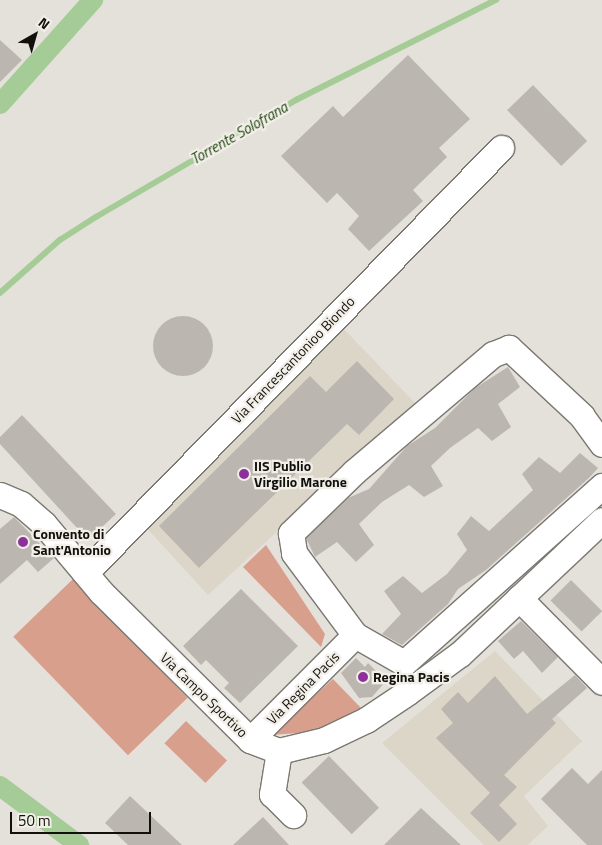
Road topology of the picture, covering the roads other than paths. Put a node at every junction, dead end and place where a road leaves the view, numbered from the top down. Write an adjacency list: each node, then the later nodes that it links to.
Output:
1 (501, 148): 6 (street, Via Francescantonioo Biondo)
2 (602, 444): 8 (street)
3 (602, 486): 8 (street)
4 (0, 495): 6 (street, Via Campo Sportivo)
5 (602, 520): 7 (street)
6 (85, 573): 10 (street, Via Campo Sportivo)
7 (519, 598): 9 (street); 11 (street)
8 (355, 635): 10 (street, Via Regina Pacis)
9 (602, 682)
10 (250, 740): 11 (street, Via Campo Sportivo)
11 (279, 750): 12 (street)
12 (293, 815)

